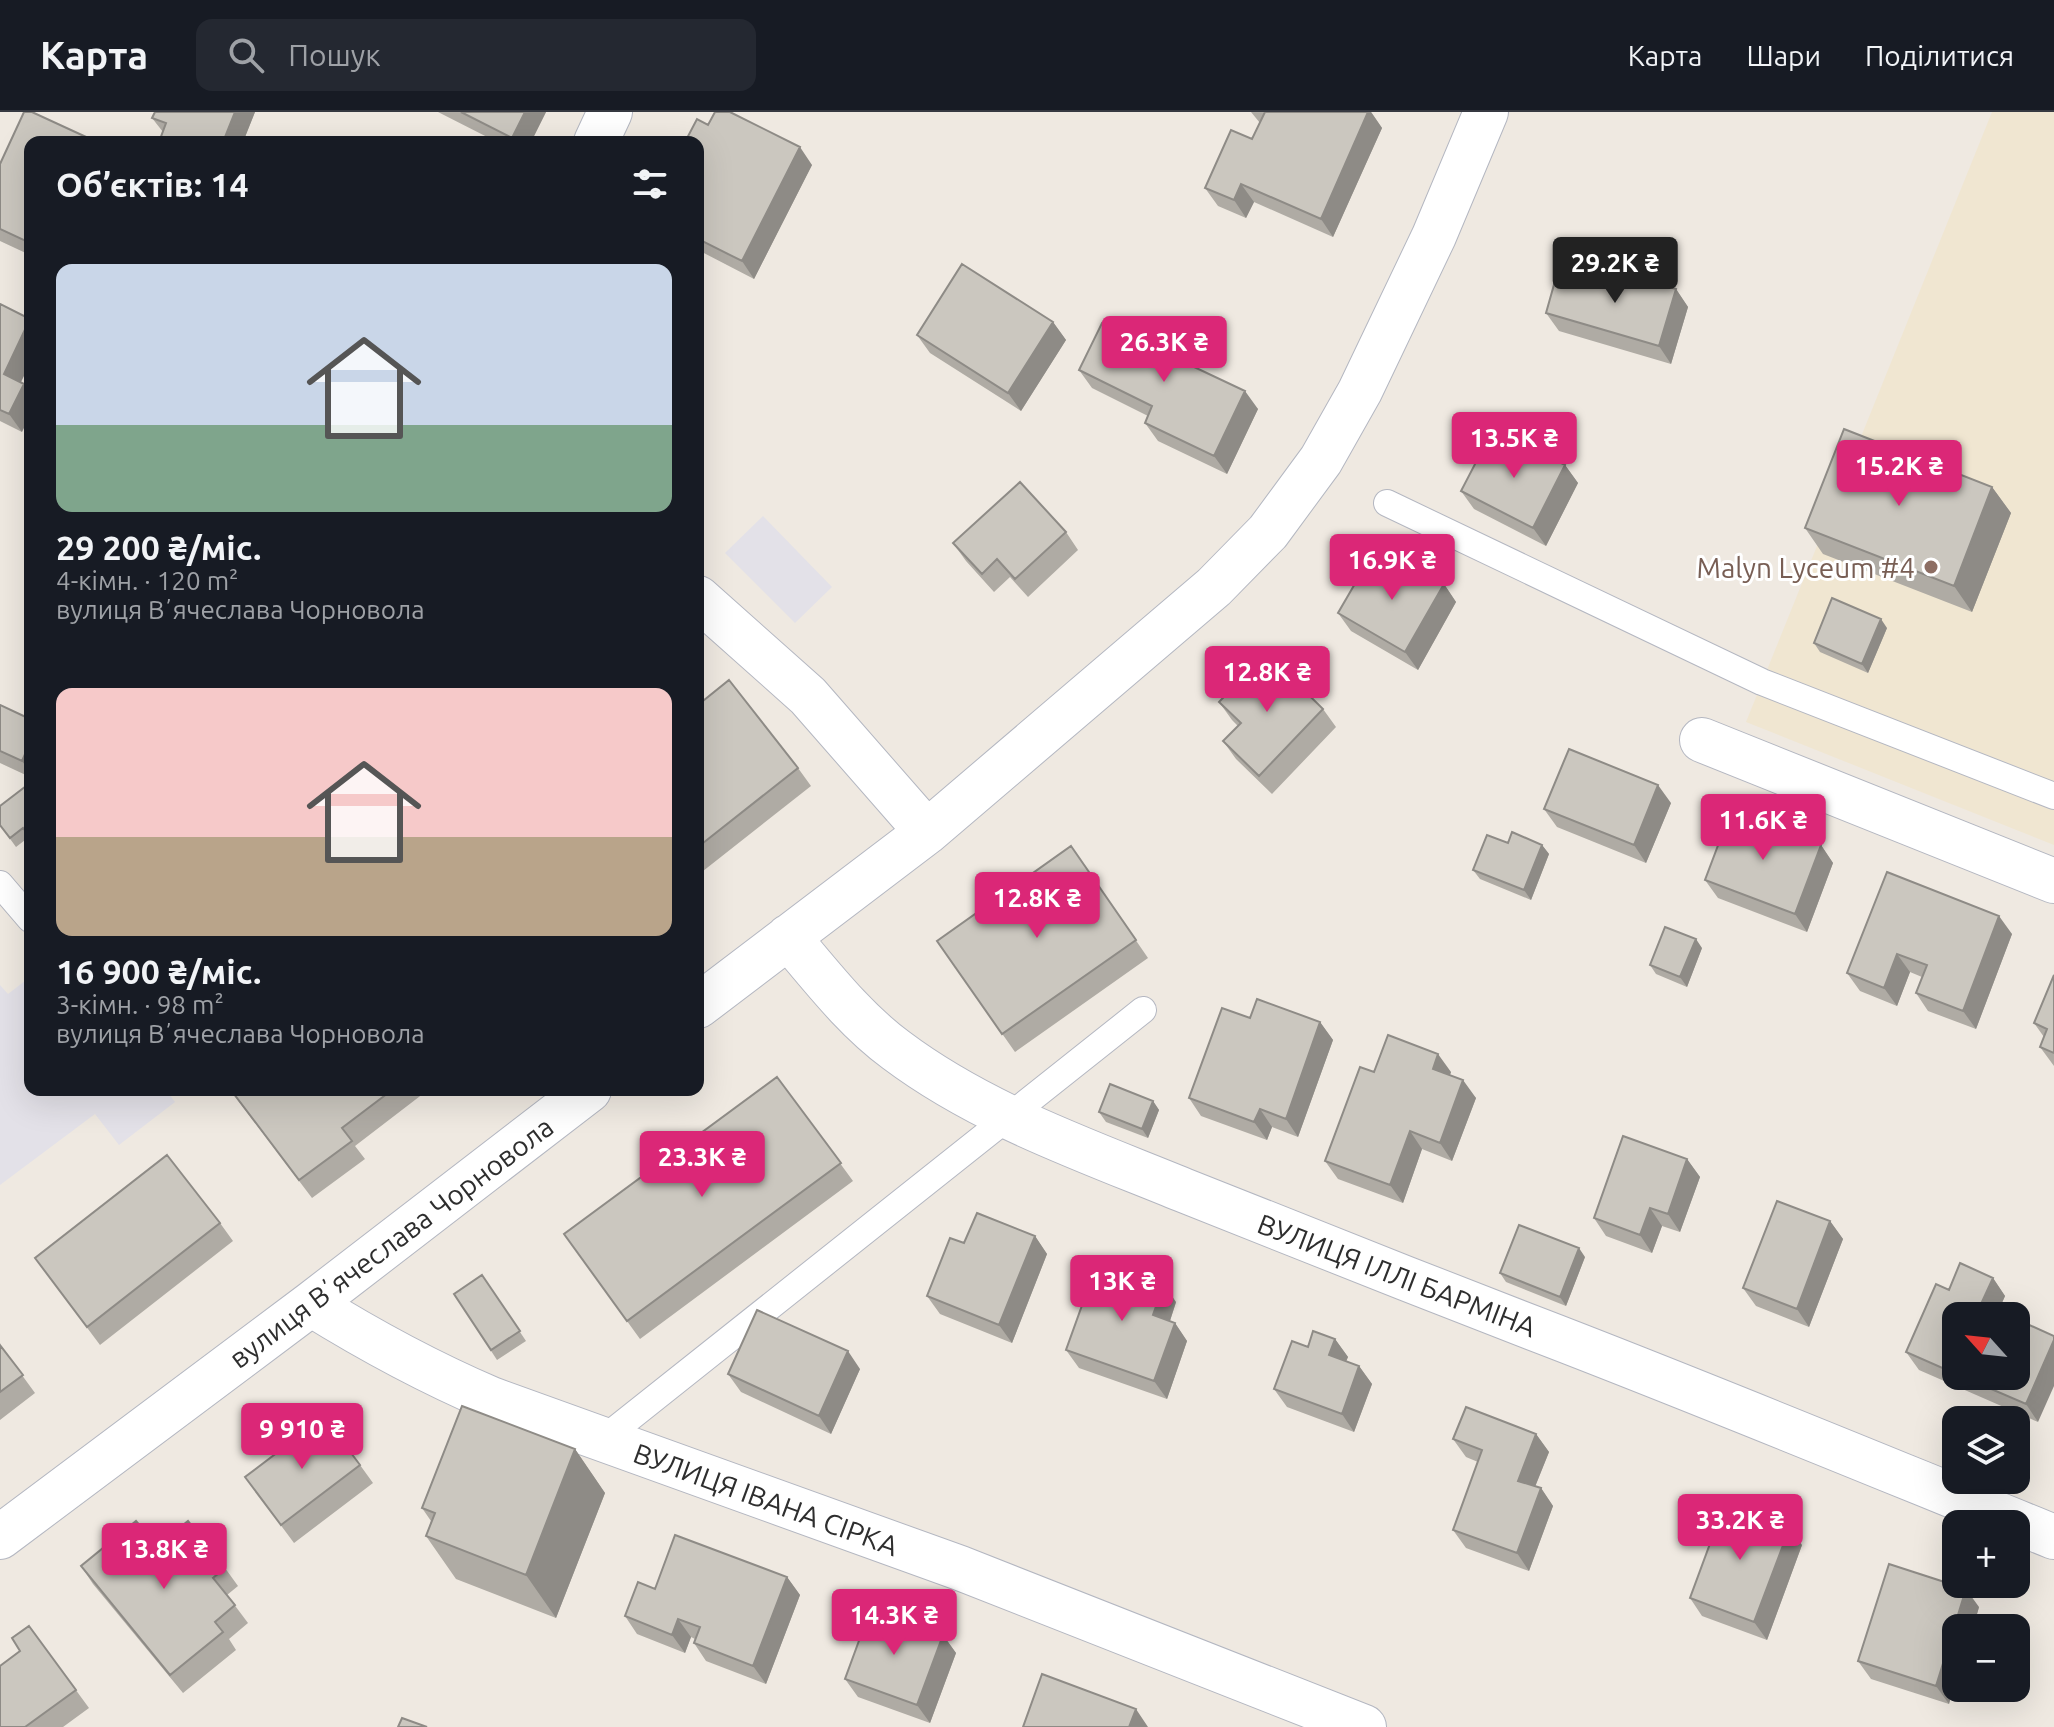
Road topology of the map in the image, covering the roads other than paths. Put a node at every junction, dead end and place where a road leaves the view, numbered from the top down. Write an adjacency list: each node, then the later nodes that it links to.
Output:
1 (610, 112): 3 (street)
2 (1486, 112): 8 (street)
3 (599, 136)
4 (1387, 503): 7 (lane)
5 (704, 603): 8 (street)
6 (1702, 740): 9 (street)
7 (2054, 796)
8 (927, 832): 12 (street)
9 (2054, 881)
10 (0, 884): 11 (lane)
11 (24, 912)
12 (788, 937): 13 (street); 16 (street, ВУЛИЦЯ ІЛЛІ БАРМІНА)
13 (704, 1001)
14 (1143, 1010): 16 (lane)
15 (581, 1096): 17 (street, вулиця Вʼячеслава Чорновола)
16 (1007, 1116): 18 (lane); 20 (street, ВУЛИЦЯ ІЛЛІ БАРМІНА)
17 (311, 1304): 18 (street, ВУЛИЦЯ ІВАНА СІРКА); 19 (street, вулиця Вʼячеслава Чорновола)
18 (602, 1440): 21 (street, ВУЛИЦЯ ІВАНА СІРКА)
19 (0, 1537)
20 (2054, 1537)
21 (1364, 1727)

